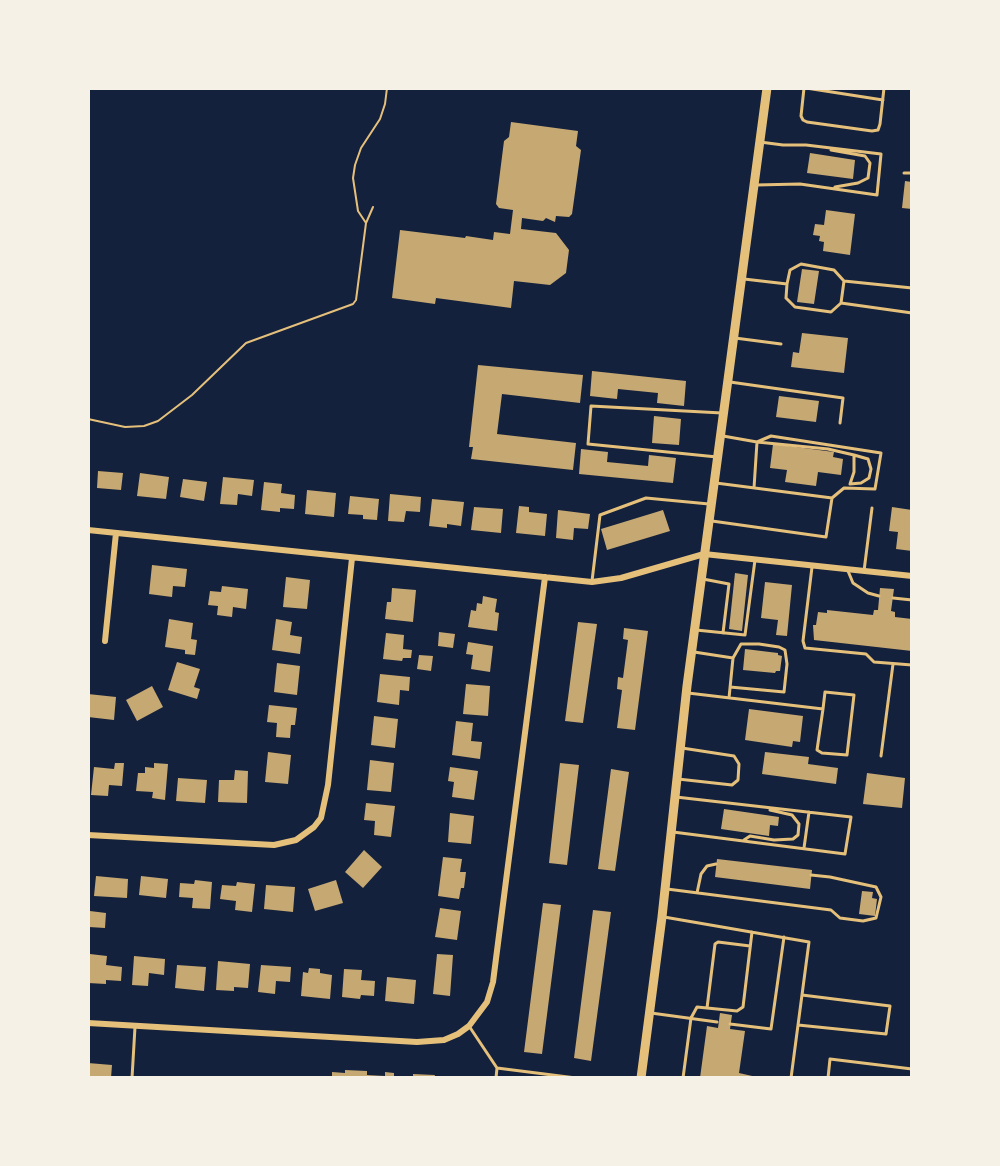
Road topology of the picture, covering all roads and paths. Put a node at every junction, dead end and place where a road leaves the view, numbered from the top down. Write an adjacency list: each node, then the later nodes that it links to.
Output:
1 (387, 88): 13 (path)
2 (767, 88): 6 (main road)
3 (805, 88): 5 (lane); 5 (lane)
4 (884, 88): 5 (lane)
5 (883, 100)
6 (760, 142): 7 (lane); 10 (main road)
7 (806, 145): 11 (lane); 11 (lane)
8 (904, 172): 9 (lane)
9 (912, 173)
10 (754, 185): 11 (lane); 14 (main road)
11 (830, 188)
12 (373, 207): 13 (path)
13 (366, 223): 24 (path)
14 (742, 279): 16 (lane); 20 (main road)
15 (844, 281): 16 (lane); 17 (lane); 18 (lane)
16 (787, 284): 18 (lane)
17 (912, 288)
18 (841, 303): 19 (lane)
19 (912, 313)
20 (734, 338): 21 (lane); 22 (main road)
21 (781, 344)
22 (728, 382): 23 (main road); 25 (lane)
23 (723, 413): 26 (main road); 29 (lane)
24 (88, 419)
25 (840, 423)
26 (720, 436): 27 (lane); 29 (main road)
27 (758, 442): 28 (lane); 32 (lane); 33 (lane)
28 (854, 455): 31 (lane); 31 (lane)
29 (718, 457): 30 (main road)
30 (714, 483): 32 (lane); 35 (main road)
31 (850, 484): 33 (lane)
32 (753, 488): 34 (lane)
33 (844, 488): 34 (lane)
34 (832, 498): 37 (lane)
35 (711, 504): 37 (main road); 49 (lane)
36 (872, 508): 45 (lane)
37 (709, 521): 40 (main road)
38 (88, 530): 39 (street)
39 (116, 534): 41 (street); 55 (street)
40 (704, 554): 42 (street); 48 (main road); 49 (street)
41 (352, 558): 47 (street); 71 (street)
42 (755, 559): 43 (street); 54 (lane)
43 (812, 565): 44 (street); 58 (lane)
44 (847, 569): 45 (street); 50 (lane)
45 (864, 571): 46 (street)
46 (912, 576)
47 (545, 577): 49 (street); 91 (street)
48 (701, 579): 53 (main road); 54 (lane)
49 (592, 582)
50 (879, 596)
51 (893, 597): 52 (lane)
52 (912, 600)
53 (694, 630): 54 (lane); 56 (main road)
54 (723, 633)
55 (105, 641)
56 (692, 652): 57 (lane); 61 (main road)
57 (733, 658): 60 (lane); 60 (lane)
58 (893, 663): 59 (lane); 65 (lane)
59 (912, 665)
60 (730, 687): 62 (lane)
61 (687, 693): 62 (lane); 64 (main road)
62 (729, 698): 63 (lane)
63 (823, 709): 63 (lane)
64 (680, 748): 66 (main road); 66 (lane)
65 (881, 756)
66 (677, 779): 67 (main road)
67 (675, 797): 68 (lane); 70 (main road)
68 (757, 806): 69 (lane); 72 (lane)
69 (809, 812): 73 (lane); 73 (lane)
70 (671, 832): 72 (lane); 76 (main road)
71 (88, 835)
72 (743, 841): 73 (lane)
73 (804, 848)
74 (716, 864): 77 (lane)
75 (812, 875): 77 (lane)
76 (665, 888): 77 (lane); 78 (main road)
77 (697, 893)
78 (662, 917): 79 (lane); 84 (main road)
79 (752, 932): 80 (lane); 81 (lane)
80 (784, 937): 82 (lane); 88 (lane)
81 (750, 945): 83 (lane); 83 (lane)
82 (802, 995): 89 (lane); 89 (lane)
83 (707, 1008): 85 (lane)
84 (649, 1012): 85 (lane); 97 (main road)
85 (691, 1018): 86 (lane); 98 (lane)
86 (717, 1022)
87 (88, 1023): 90 (street)
88 (730, 1024)
89 (798, 1025): 99 (lane)
90 (135, 1026): 91 (street); 94 (lane)
91 (470, 1026): 92 (lane)
92 (497, 1068): 95 (lane); 96 (lane)
93 (912, 1069): 100 (lane)
94 (132, 1077)
95 (496, 1077)
96 (576, 1077)
97 (640, 1077)
98 (683, 1077)
99 (791, 1077)
100 (828, 1077)

